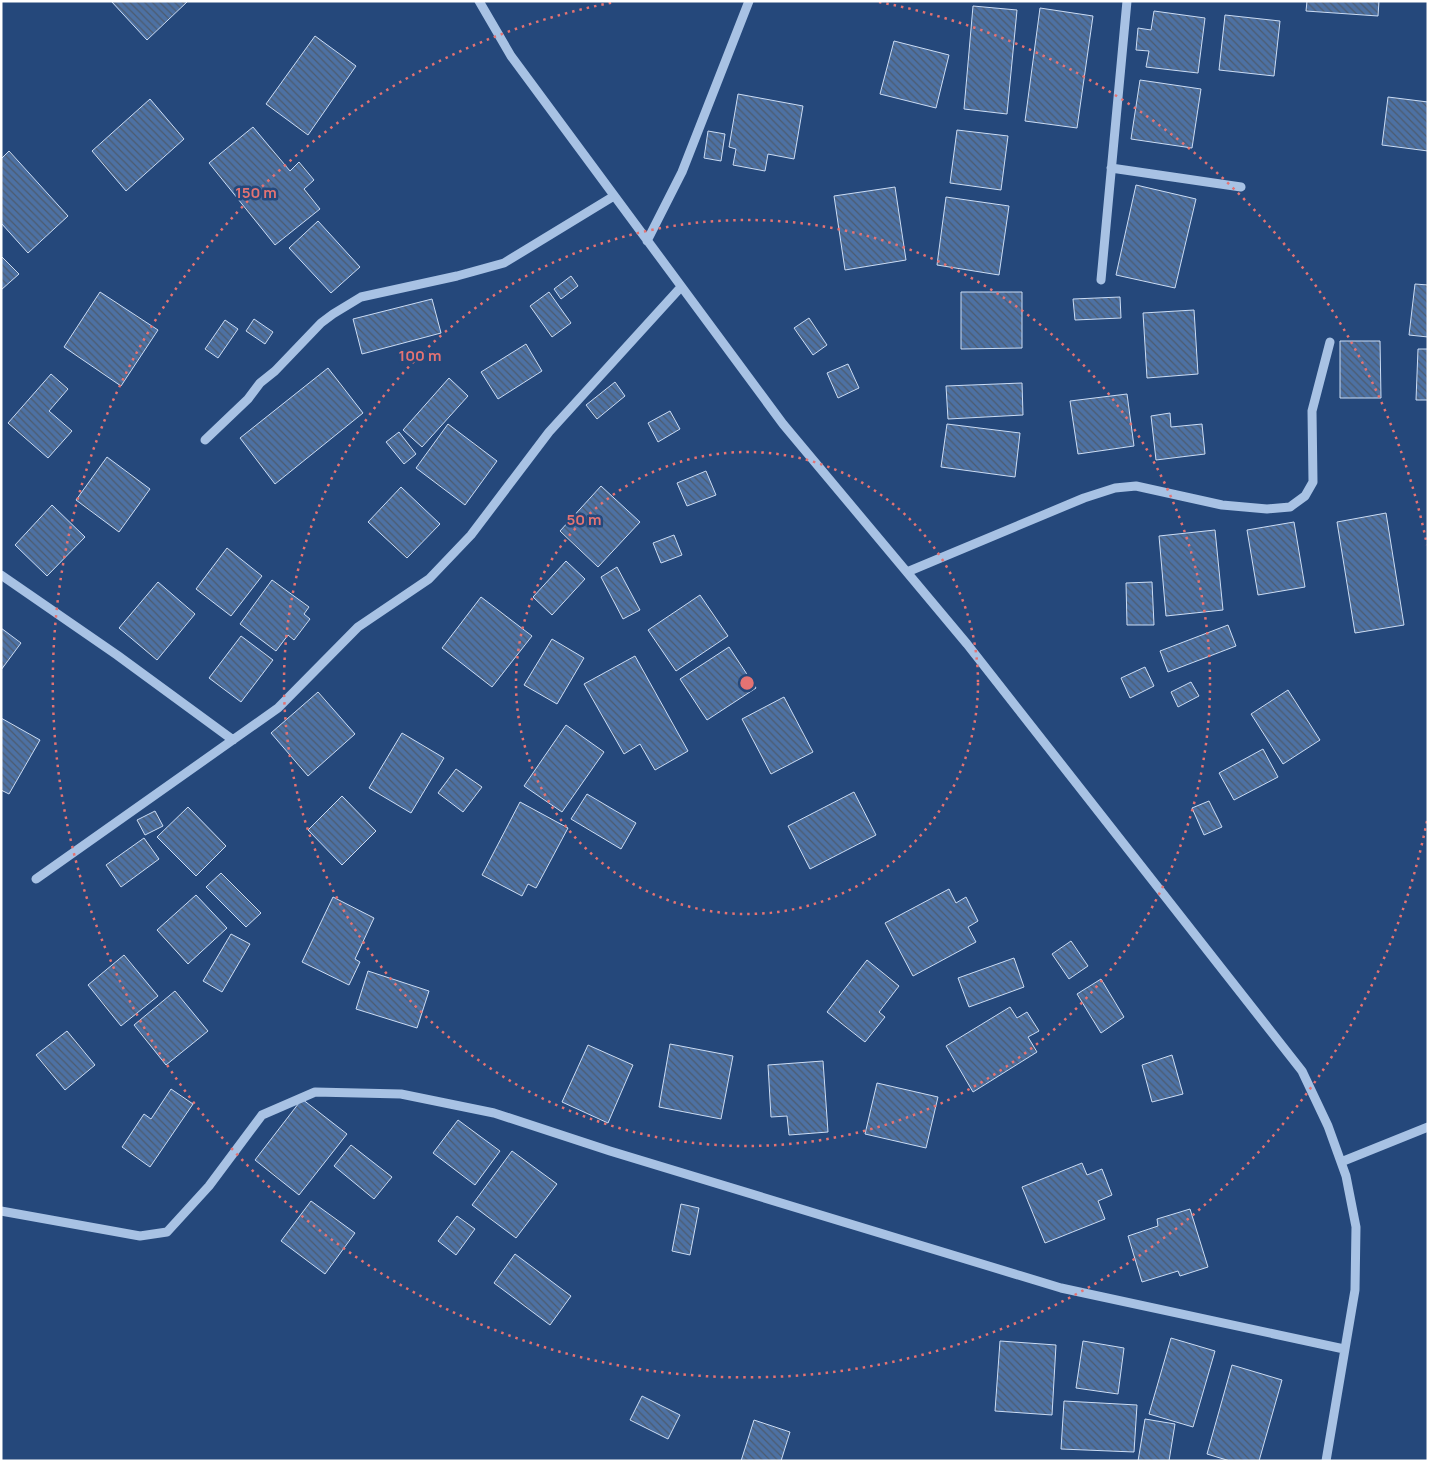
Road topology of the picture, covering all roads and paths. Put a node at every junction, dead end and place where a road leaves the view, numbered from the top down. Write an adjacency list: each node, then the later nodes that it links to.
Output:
1 (479, 1): 6 (street)
2 (749, 1): 7 (street)
3 (1127, 1): 4 (street)
4 (1112, 168): 5 (street); 8 (street)
5 (1241, 187)
6 (614, 196): 7 (street); 11 (street)
7 (647, 241): 9 (street)
8 (1101, 280)
9 (681, 287): 12 (street); 14 (street)
10 (1330, 342): 12 (street)
11 (205, 440)
12 (907, 572): 17 (street)
13 (1, 575): 14 (street)
14 (233, 740): 15 (street)
15 (36, 879)
16 (1428, 1127): 17 (street)
17 (1341, 1162): 19 (street)
18 (1, 1212): 19 (street)
19 (1344, 1348): 20 (street)
20 (1326, 1461)

